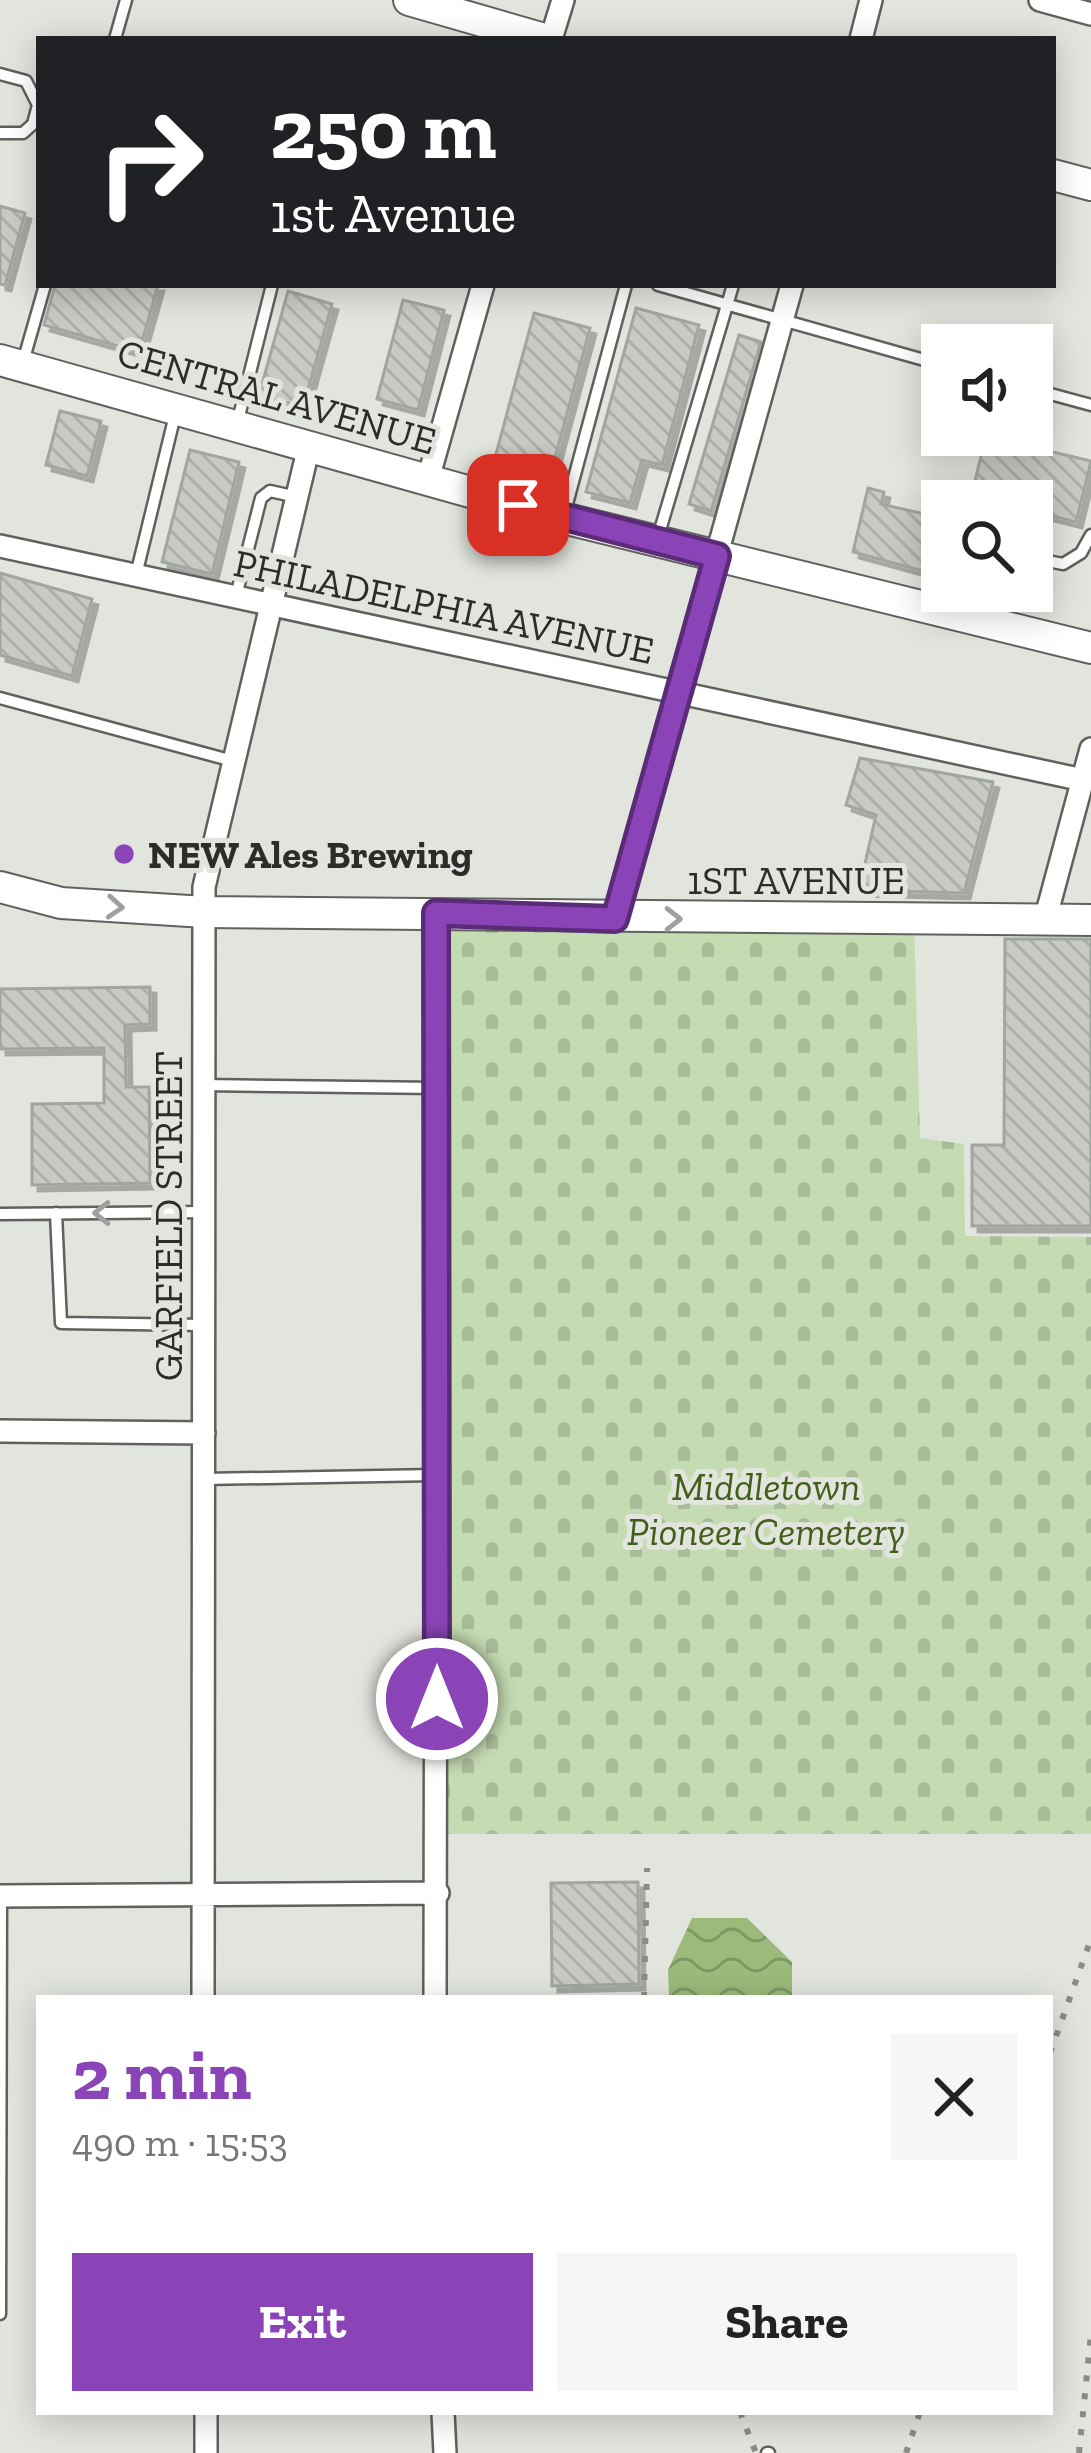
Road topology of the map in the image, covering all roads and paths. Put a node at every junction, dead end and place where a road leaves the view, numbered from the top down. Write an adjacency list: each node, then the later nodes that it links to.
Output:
1 (126, 0): 7 (lane)
2 (563, 0): 9 (street)
3 (871, 0): 10 (street)
4 (1040, 0): 6 (street)
5 (415, 1): 8 (street)
6 (1082, 8)
7 (116, 36)
8 (538, 36)
9 (549, 36)
10 (862, 36)
11 (0, 74): 12 (lane)
12 (36, 100)
13 (36, 112): 14 (lane)
14 (0, 133)
15 (1056, 176): 16 (street)
16 (1091, 185)
17 (44, 288): 27 (lane)
18 (271, 288): 31 (lane)
19 (482, 288): 33 (street)
20 (625, 288): 35 (lane)
21 (668, 288): 24 (lane)
22 (732, 288): 24 (lane)
23 (791, 288): 25 (street)
24 (728, 305): 25 (lane); 37 (lane)
25 (781, 322): 26 (lane); 39 (street)
26 (921, 359)
27 (11, 363): 30 (street, CENTRAL AVENUE)
28 (1053, 395): 29 (lane)
29 (1091, 405)
30 (177, 409): 31 (street, CENTRAL AVENUE); 41 (lane)
31 (237, 428): 32 (street, CENTRAL AVENUE)
32 (309, 446): 33 (street, CENTRAL AVENUE); 34 (street, GARFIELD STREET)
33 (428, 479): 35 (street, CENTRAL AVENUE)
34 (298, 497): 43 (lane); 44 (street, GARFIELD STREET)
35 (563, 518): 37 (street, CENTRAL AVENUE)
36 (1091, 536): 40 (lane)
37 (657, 540): 39 (street, CENTRAL AVENUE)
38 (0, 546): 41 (street, PHILADELPHIA AVENUE)
39 (717, 556): 42 (street, CENTRAL AVENUE); 47 (street)
40 (1053, 562)
41 (136, 575): 43 (street, PHILADELPHIA AVENUE)
42 (921, 595)
43 (236, 596): 44 (street, PHILADELPHIA AVENUE)
44 (273, 604): 47 (street, PHILADELPHIA AVENUE); 50 (street, GARFIELD STREET)
45 (988, 612): 46 (street, CENTRAL AVENUE)
46 (1091, 648)
47 (680, 694): 51 (street, PHILADELPHIA AVENUE); 55 (street)
48 (0, 698): 50 (lane)
49 (1091, 749): 51 (street)
50 (233, 761): 53 (street, GARFIELD STREET)
51 (1083, 780): 56 (street)
52 (0, 887): 53 (street, 1ST AVENUE, one-way to 53)
53 (205, 912): 54 (street, 1ST AVENUE); 58 (street, GARFIELD STREET)
54 (436, 913): 55 (street, 1ST AVENUE); 59 (street)
55 (615, 919): 56 (street, 1ST AVENUE, one-way to 56)
56 (1045, 920): 57 (street, 1ST AVENUE)
57 (1091, 920)
58 (203, 1085): 59 (lane); 60 (street, GARFIELD STREET)
59 (437, 1088): 66 (street)
60 (204, 1212): 61 (lane, one-way to 61); 63 (street, GARFIELD STREET)
61 (56, 1213): 62 (lane); 63 (lane)
62 (0, 1214)
63 (204, 1325): 65 (street, GARFIELD STREET)
64 (0, 1431): 65 (street)
65 (204, 1433): 67 (street, GARFIELD STREET)
66 (437, 1475): 67 (lane); 69 (street)
67 (205, 1479): 68 (street, GARFIELD STREET)
68 (205, 1893): 69 (street); 70 (street); 71 (street, GARFIELD STREET)
69 (438, 1893): 72 (street)
70 (1, 1896): 73 (lane)
71 (202, 1995)
72 (435, 1995)
73 (0, 2314)
74 (206, 2415): 76 (street)
75 (443, 2415): 77 (street)
76 (206, 2453)
77 (445, 2453)

